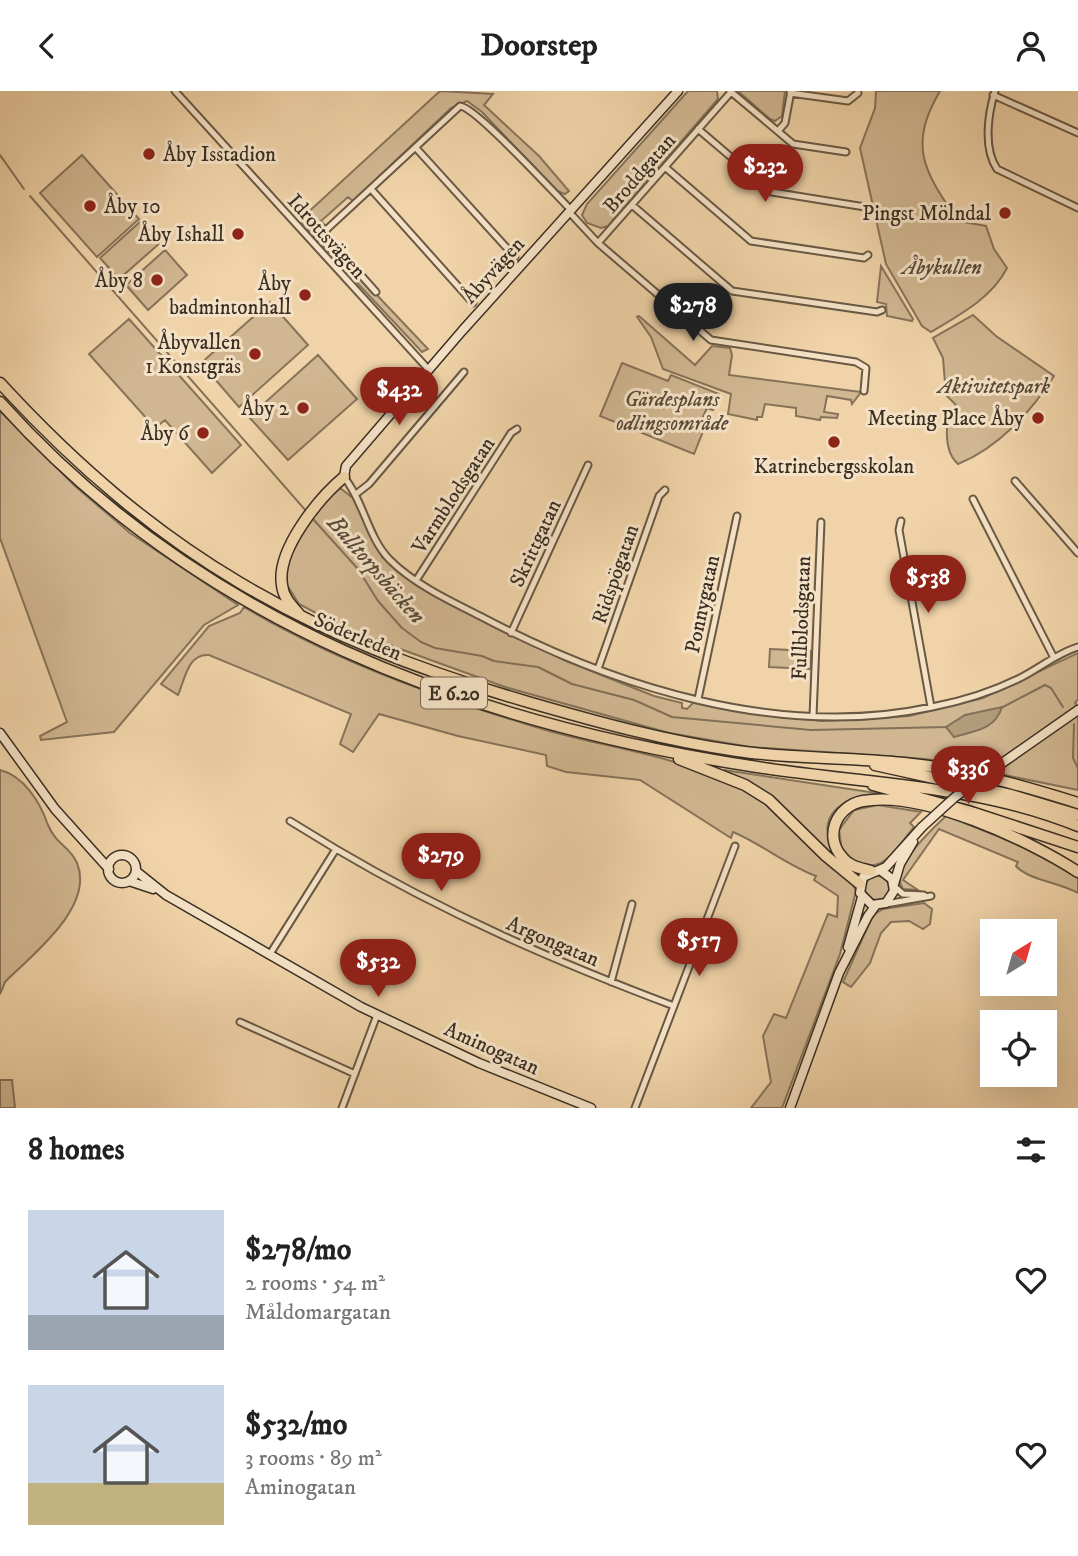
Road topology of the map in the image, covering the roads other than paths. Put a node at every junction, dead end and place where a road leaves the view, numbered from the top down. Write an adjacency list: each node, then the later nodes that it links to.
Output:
1 (175, 91): 24 (street, Idrottsvägen)
2 (678, 91): 17 (street, Åbyvägen)
3 (731, 92): 7 (street, Broddgatan); 8 (street)
4 (791, 92): 5 (street); 8 (street)
5 (858, 93)
6 (994, 93): 9 (street); 16 (street)
7 (698, 129): 12 (street, Broddgatan); 15 (street)
8 (778, 131): 11 (street)
9 (1078, 133)
10 (416, 148): 13 (street); 17 (street); 20 (street)
11 (846, 152)
12 (666, 167): 14 (street, Broddgatan); 19 (street)
13 (370, 189): 21 (street); 22 (street)
14 (632, 205): 18 (street, Broddgatan); 23 (street)
15 (865, 207)
16 (1078, 208)
17 (571, 212): 18 (street); 24 (street, Åbyvägen)
18 (598, 243): 27 (street)
19 (868, 255)
20 (515, 257)
21 (376, 292)
22 (473, 303)
23 (883, 310)
24 (429, 370): 31 (street, Åbyvägen)
25 (464, 372): 34 (street)
26 (0, 383): 41 (highway, Söderleden / E 6.20)
27 (864, 391)
28 (0, 402): 51 (highway, Söderleden / E 6.20)
29 (517, 429): 40 (street, Varmblodsgatan)
30 (588, 465): 42 (street, Skrittgatan)
31 (344, 477): 34 (street); 41 (highway)
32 (1015, 481): 39 (street)
33 (665, 490): 45 (street, Ridspögatan)
34 (356, 494): 40 (street)
35 (973, 499): 44 (street)
36 (737, 516): 46 (street, Ponnygatan)
37 (901, 521): 47 (street)
38 (821, 522): 49 (street, Fullblodsgatan)
39 (1078, 553)
40 (416, 579): 42 (street)
41 (304, 619): 52 (highway, Söderleden / E 6.20)
42 (511, 633): 45 (street)
43 (1078, 646): 44 (street)
44 (1054, 659): 47 (street)
45 (598, 669): 46 (street)
46 (698, 699): 49 (street)
47 (932, 708): 49 (street)
48 (1078, 711): 62 (street, bridge)
49 (813, 716)
50 (0, 733): 63 (street, Aminogatan)
51 (650, 748): 53 (highway, Söderleden / E 6.20); 73 (highway)
52 (842, 759): 54 (highway); 57 (highway)
53 (852, 780): 58 (highway); 61 (highway)
54 (1035, 789): 55 (highway); 56 (highway)
55 (1078, 795)
56 (1078, 803)
57 (1078, 815)
58 (991, 819): 59 (highway); 65 (highway)
59 (972, 820): 70 (highway); 71 (highway)
60 (290, 821): 66 (street, Argongatan)
61 (1078, 826)
62 (922, 827): 70 (street); 74 (street)
63 (91, 846): 67 (street, Aminogatan); 68 (street, Aminogatan)
64 (734, 846): 82 (street)
65 (1078, 847)
66 (336, 849): 79 (street); 81 (street, Argongatan)
67 (116, 857): 68 (street); 69 (street, Aminogatan)
68 (109, 869): 72 (street, Aminogatan)
69 (136, 871): 72 (street); 75 (street, Aminogatan)
70 (876, 871): 73 (street); 74 (street)
71 (1078, 872)
72 (129, 881): 75 (street, Aminogatan)
73 (860, 884): 76 (street)
74 (894, 885): 78 (street); 78 (street)
75 (163, 893): 79 (street, Aminogatan)
76 (862, 897): 78 (street); 80 (street)
77 (632, 904): 81 (street, Argongatan)
78 (879, 905): 80 (street)
79 (270, 954): 83 (street, Aminogatan)
80 (839, 973): 89 (street)
81 (611, 982): 82 (street, Argongatan)
82 (674, 1006): 86 (street)
83 (377, 1015): 85 (street); 88 (street, Aminogatan)
84 (240, 1022): 85 (street)
85 (355, 1073): 87 (street)
86 (638, 1106)
87 (342, 1108)
88 (591, 1108)
89 (790, 1108)

